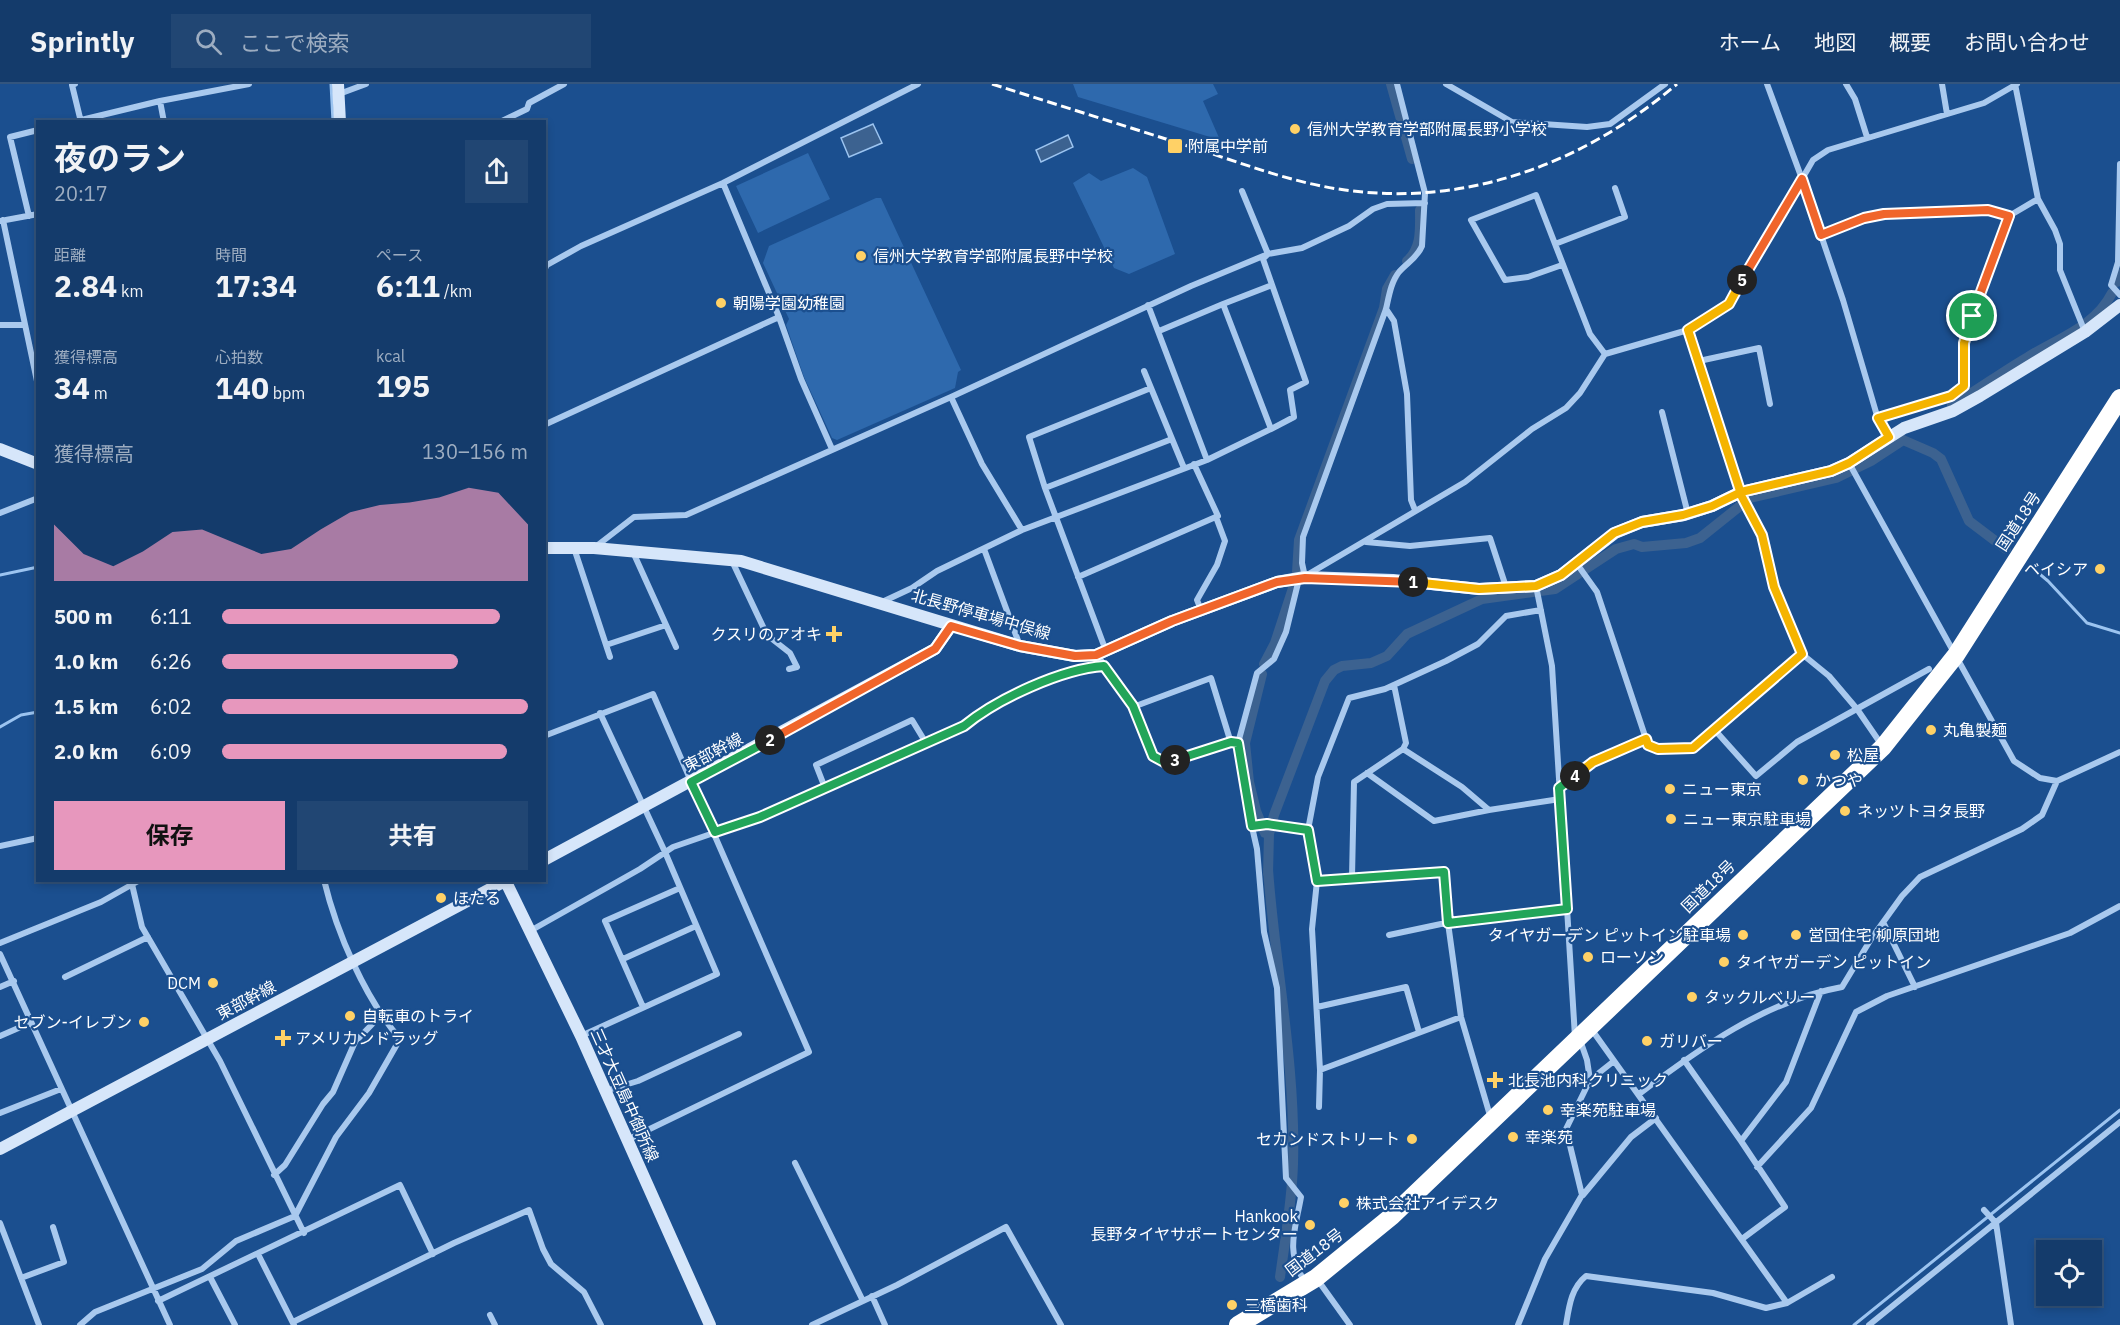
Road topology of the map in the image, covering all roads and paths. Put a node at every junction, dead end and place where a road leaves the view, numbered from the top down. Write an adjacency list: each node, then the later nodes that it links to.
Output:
1 (75, 84): 17 (street)
2 (249, 84): 13 (street)
3 (366, 84): 14 (street)
4 (564, 84): 21 (street)
5 (918, 84): 26 (street)
6 (1397, 84): 30 (street)
7 (1446, 84): 8 (street)
8 (1665, 84)
9 (1767, 84): 25 (street)
10 (1846, 84): 23 (street)
11 (1942, 84): 16 (street)
12 (2016, 84): 16 (street); 29 (street)
13 (212, 87): 15 (street)
14 (338, 89): 20 (main road)
15 (160, 100): 18 (street); 19 (street)
16 (1947, 114): 23 (street)
17 (81, 120)
18 (85, 120)
19 (164, 120)
20 (340, 120)
21 (504, 120)
22 (36, 130): 32 (street)
23 (1868, 137): 25 (street)
24 (2120, 164): 41 (street)
25 (1802, 179): 35 (street); 50 (street)
26 (723, 183): 39 (street); 46 (street)
27 (1615, 188): 36 (street)
28 (1242, 191): 37 (street)
29 (2038, 198): 33 (street); 49 (street)
30 (1425, 203): 37 (street); 45 (street)
31 (36, 214): 32 (street)
32 (29, 216): 34 (street)
33 (2009, 216): 35 (street); 61 (street)
34 (1, 221): 48 (street)
35 (1821, 235): 61 (street)
36 (1555, 244): 38 (street); 38 (street)
37 (1268, 254): 40 (street); 43 (street)
38 (1563, 265): 52 (street)
39 (546, 267)
40 (1272, 285): 42 (street); 63 (street)
41 (2118, 294)
42 (1223, 304): 51 (street); 63 (street)
43 (1148, 305): 51 (street); 57 (street)
44 (2120, 305): 49 (main road, 北長野停車場中俣線)
45 (1386, 309): 76 (street); 91 (street)
46 (779, 317): 62 (street); 67 (street)
47 (0, 325): 48 (street)
48 (24, 325): 55 (street)
49 (2083, 328): 64 (main road, 北長野停車場中俣線)
50 (1688, 330): 52 (street); 53 (street)
51 (1159, 331): 68 (street)
52 (1605, 354): 76 (street)
53 (1699, 361): 59 (street); 74 (street)
54 (1144, 371): 56 (street)
55 (36, 377)
56 (1151, 388): 65 (street); 73 (street)
57 (951, 397): 67 (street); 81 (street)
58 (2120, 398): 104 (highway, 国道18号)
59 (1770, 404)
60 (1662, 412): 78 (street)
61 (1878, 418): 64 (street)
62 (546, 424)
63 (1271, 429): 68 (street)
64 (1889, 437): 71 (main road, 北長野停車場中俣線)
65 (1172, 439): 72 (street); 73 (street)
66 (0, 449): 69 (main road)
67 (832, 449): 85 (street)
68 (1207, 460): 70 (street)
69 (36, 463)
70 (1194, 464): 72 (street); 80 (street)
71 (1851, 465): 74 (main road, 北長野停車場中俣線); 104 (street)
72 (1184, 468): 79 (street)
73 (1045, 488): 79 (street)
74 (1741, 495): 78 (main road, 北長野停車場中俣線); 103 (street)
75 (36, 499): 77 (street)
76 (1415, 510): 82 (street)
77 (0, 513)
78 (1688, 514): 89 (main road, 北長野停車場中俣線)
79 (1056, 517): 81 (street); 90 (street)
80 (1216, 517): 90 (street); 95 (street)
81 (1022, 530): 86 (street)
82 (1366, 542): 91 (street); 92 (street)
83 (546, 548): 84 (main road, 北長野停車場中俣線)
84 (573, 548): 85 (main road, 北長野停車場中俣線); 99 (street)
85 (594, 548): 87 (main road, 北長野停車場中俣線)
86 (984, 549): 94 (street); 101 (street)
87 (633, 551): 88 (main road, 北長野停車場中俣線); 97 (street)
88 (732, 560): 94 (main road, 北長野停車場中俣線); 107 (street)
89 (1578, 566): 93 (main road, 北長野停車場中俣線); 115 (street)
90 (1078, 577): 102 (street)
91 (1302, 578): 92 (main road, 北長野停車場中俣線); 95 (main road, 北長野停車場中俣線); 117 (street)
92 (1506, 588): 93 (main road, 北長野停車場中俣線)
93 (1537, 591): 96 (street)
94 (882, 602): 98 (main road, 北長野停車場中俣線)
95 (1201, 610): 102 (main road, 北長野停車場中俣線)
96 (1541, 610): 109 (street); 125 (street)
97 (666, 625): 99 (street); 100 (street)
98 (951, 626): 101 (main road, 北長野停車場中俣線); 123 (main road, 東部幹線)
99 (606, 645): 105 (street)
100 (676, 646)
101 (1020, 646): 102 (main road, 北長野停車場中俣線)
102 (1101, 653): 106 (street)
103 (1802, 654): 111 (street); 113 (street)
104 (1956, 656): 118 (highway, 国道18号); 122 (street)
105 (610, 657)
106 (1104, 666): 110 (street); 116 (street)
107 (789, 669)
108 (1929, 669): 111 (street)
109 (1394, 685): 119 (street); 130 (street)
110 (1133, 707): 117 (street); 117 (street)
111 (1857, 709): 113 (street); 118 (street)
112 (600, 713): 114 (street); 123 (street); 127 (street)
113 (1713, 728): 115 (street)
114 (546, 735)
115 (1646, 739): 125 (street)
116 (926, 743): 124 (street); 124 (street)
117 (1234, 743): 129 (street)
118 (1883, 747): 167 (highway, 国道18号)
119 (1403, 749): 121 (street); 128 (street)
120 (2120, 752): 122 (street)
121 (1367, 773): 128 (street); 136 (street)
122 (2057, 781): 146 (street)
123 (691, 782): 127 (main road, 東部幹線); 131 (street)
124 (825, 788): 131 (street)
125 (1559, 788): 126 (street)
126 (1560, 799): 128 (street); 144 (street)
127 (643, 807): 134 (street); 135 (main road, 東部幹線)
128 (1488, 810)
129 (1263, 825): 130 (street); 203 (street)
130 (1308, 830): 137 (street)
131 (715, 832): 134 (street); 184 (street)
132 (36, 838): 133 (street)
133 (0, 846)
134 (665, 852): 142 (street); 148 (street)
135 (546, 859)
136 (1352, 877): 137 (street); 145 (street)
137 (1317, 881): 161 (street)
138 (325, 882): 154 (street)
139 (504, 882): 154 (main road, 東部幹線)
140 (506, 882): 148 (main road, 三才大豆島中御所線)
141 (132, 883): 150 (street); 151 (street)
142 (680, 888): 147 (street); 153 (street)
143 (2120, 906): 158 (street)
144 (1567, 909): 145 (street); 167 (street)
145 (1448, 923): 149 (street); 163 (street)
146 (1884, 924): 158 (street); 159 (street)
147 (696, 926): 153 (street); 160 (street)
148 (530, 931): 169 (main road, 三才大豆島中御所線)
149 (1389, 935)
150 (148, 937): 155 (street); 170 (street)
151 (0, 943)
152 (0, 954): 156 (street)
153 (623, 959): 160 (street)
154 (355, 962): 162 (street); 170 (main road, 東部幹線)
155 (65, 977)
156 (14, 981): 157 (street); 164 (street)
157 (0, 987)
158 (1915, 987): 188 (street)
159 (1821, 991): 171 (street); 185 (street)
160 (643, 1007): 169 (street)
161 (1317, 1007): 165 (street); 173 (street)
162 (380, 1016): 189 (street); 192 (street)
163 (1461, 1017): 165 (street); 182 (street)
164 (30, 1023): 168 (street); 175 (street)
165 (1419, 1032): 173 (street)
166 (739, 1034): 176 (street)
167 (1581, 1035): 172 (street); 174 (street); 182 (highway, 国道18号)
168 (0, 1036)
169 (581, 1036): 176 (main road, 三才大豆島中御所線)
170 (207, 1040): 179 (main road, 東部幹線); 189 (street)
171 (1684, 1060): 177 (street); 185 (street)
172 (1614, 1061): 174 (street); 177 (street)
173 (1320, 1070): 178 (street)
174 (1590, 1080): 190 (street)
175 (61, 1089): 179 (street); 180 (street)
176 (605, 1091): 184 (main road, 三才大豆島中御所線)
177 (1639, 1094): 181 (street)
178 (1319, 1107)
179 (72, 1111): 186 (main road, 東部幹線); 204 (street)
180 (0, 1113)
181 (1656, 1118): 190 (street); 197 (street)
182 (1492, 1120): 203 (highway, 国道18号)
183 (2120, 1122): 193 (street)
184 (627, 1141): 218 (main road, 三才大豆島中御所線)
185 (1742, 1141): 188 (street)
186 (0, 1149)
187 (795, 1163): 207 (street)
188 (1757, 1167): 197 (street)
189 (274, 1174): 192 (street)
190 (1582, 1195): 223 (street)
191 (1984, 1210): 193 (street)
192 (295, 1216): 196 (street); 204 (street)
193 (1994, 1221): 225 (street); 226 (street)
194 (0, 1223): 202 (street)
195 (53, 1227): 202 (street)
196 (304, 1233): 198 (street); 199 (street)
197 (1742, 1239): 208 (street)
198 (258, 1254): 200 (street); 210 (street)
199 (433, 1254): 210 (street); 217 (street)
200 (210, 1277): 206 (street); 215 (street)
201 (1832, 1277): 208 (street)
202 (21, 1278): 212 (street)
203 (1311, 1281): 211 (street); 222 (highway, 国道18号)
204 (153, 1287): 206 (street); 213 (street)
205 (872, 1296): 207 (street); 220 (street); 221 (street)
206 (158, 1301): 214 (street)
207 (863, 1301): 219 (street)
208 (1787, 1303): 224 (street)
209 (490, 1315): 216 (street)
210 (293, 1324)
211 (1347, 1324)
212 (39, 1325)
213 (80, 1325)
214 (170, 1325)
215 (235, 1325)
216 (495, 1325)
217 (601, 1325)
218 (710, 1325)
219 (812, 1325)
220 (885, 1325)
221 (1061, 1325)
222 (1238, 1325)
223 (1518, 1325)
224 (1566, 1325)
225 (1869, 1325)
226 (2011, 1325)

